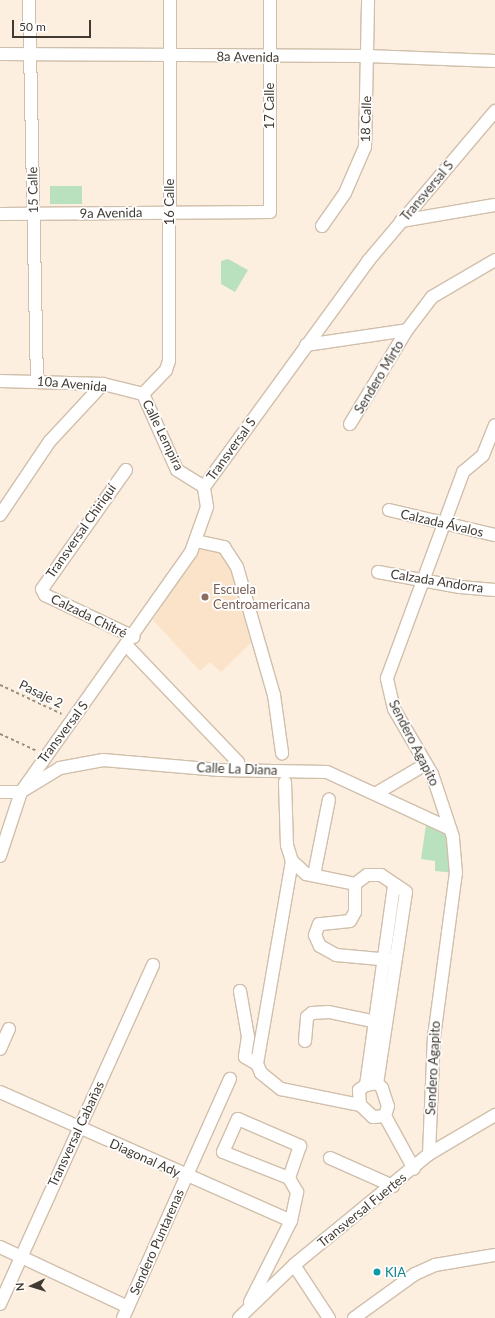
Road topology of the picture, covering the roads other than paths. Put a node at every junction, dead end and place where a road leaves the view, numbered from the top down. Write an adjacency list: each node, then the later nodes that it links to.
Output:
1 (29, 0): 6 (street, 15 Calle)
2 (170, 0): 7 (street, 16 Calle)
3 (270, 0): 9 (street, 17 Calle)
4 (368, 0): 8 (street, 18 Calle)
5 (0, 54): 6 (street, 8a Avenida)
6 (30, 55): 7 (street, 8a Avenida); 16 (street, 15 Calle)
7 (169, 56): 9 (street, 8a Avenida); 14 (street, 16 Calle)
8 (367, 56): 9 (street, 8a Avenida); 10 (street, 8a Avenida); 18 (street, 18 Calle)
9 (269, 58): 13 (street, 17 Calle)
10 (495, 61)
11 (495, 111): 17 (street, Transversal S)
12 (495, 205): 17 (street)
13 (270, 212): 14 (street, 9a Avenida)
14 (169, 213): 16 (street, 9a Avenida); 25 (street, 16 Calle)
15 (0, 214): 16 (street, 9a Avenida)
16 (34, 214): 22 (street, 15 Calle)
17 (401, 221): 21 (street, Transversal S)
18 (322, 226)
19 (495, 260): 20 (street, Sendero Mirto)
20 (407, 330): 21 (street); 26 (street, Sendero Mirto)
21 (306, 345): 29 (street, Transversal S)
22 (37, 380): 23 (street, 10a Avenida); 24 (street, 10a Avenida)
23 (0, 381)
24 (103, 384): 25 (street, 10a Avenida); 31 (street)
25 (143, 394): 29 (street, Calle Lempira)
26 (350, 424)
27 (495, 425): 32 (street, Sendero Agapito)
28 (126, 470): 38 (street, Transversal Chiriquí)
29 (204, 487): 34 (street, Transversal S)
30 (389, 510): 32 (street, Calzada Ávalos)
31 (0, 515)
32 (443, 523): 33 (street, Calzada Ávalos); 36 (street, Sendero Agapito)
33 (495, 535)
34 (196, 541): 39 (street, Transversal S); 40 (street)
35 (378, 572): 36 (street, Calzada Andorra)
36 (421, 581): 37 (street, Calzada Andorra); 42 (street, Sendero Agapito)
37 (495, 590)
38 (45, 595): 39 (street, Calzada Chitré)
39 (130, 642): 41 (street); 45 (street, Transversal S)
40 (282, 753)
41 (238, 762)
42 (426, 764): 46 (street); 48 (street, Sendero Agapito)
43 (285, 782): 50 (street)
44 (0, 792): 45 (street)
45 (21, 792): 46 (street, Calle La Diana); 49 (street, Transversal S)
46 (375, 794): 48 (street, Calle La Diana)
47 (329, 799): 51 (street)
48 (448, 828): 68 (street, Sendero Agapito)
49 (0, 856)
50 (292, 862): 51 (street); 60 (street)
51 (314, 876): 52 (street)
52 (355, 884): 53 (street); 53 (street)
53 (389, 960): 56 (street)
54 (153, 965): 67 (street, Transversal Cabañas)
55 (240, 991): 60 (street)
56 (379, 1023): 58 (street); 62 (street)
57 (9, 1029): 59 (street)
58 (305, 1041)
59 (0, 1049)
60 (258, 1064): 64 (street)
61 (230, 1079): 71 (street, Sendero Puntarenas)
62 (371, 1084): 64 (street); 66 (street)
63 (0, 1092): 67 (street, Diagonal Ady)
64 (360, 1105): 66 (street)
65 (495, 1115): 68 (street, Transversal Fuertes)
66 (385, 1116): 70 (street)
67 (80, 1128): 71 (street, Diagonal Ady); 77 (street, Transversal Cabañas)
68 (429, 1154): 70 (street, Transversal Fuertes)
69 (330, 1158): 73 (street)
70 (414, 1169): 73 (street, Transversal Fuertes)
71 (186, 1177): 74 (street, Diagonal Ady); 80 (street, Sendero Puntarenas)
72 (289, 1178): 72 (street); 74 (street)
73 (393, 1186): 78 (street, Transversal Fuertes)
74 (291, 1221): 81 (street)
75 (0, 1247): 77 (street)
76 (495, 1255): 83 (street)
77 (19, 1257): 79 (street, Transversal Cabañas); 80 (street)
78 (294, 1265): 81 (street, Transversal Fuertes); 82 (street)
79 (0, 1304)
80 (126, 1312)
81 (242, 1314)
82 (329, 1318)
83 (354, 1318)

